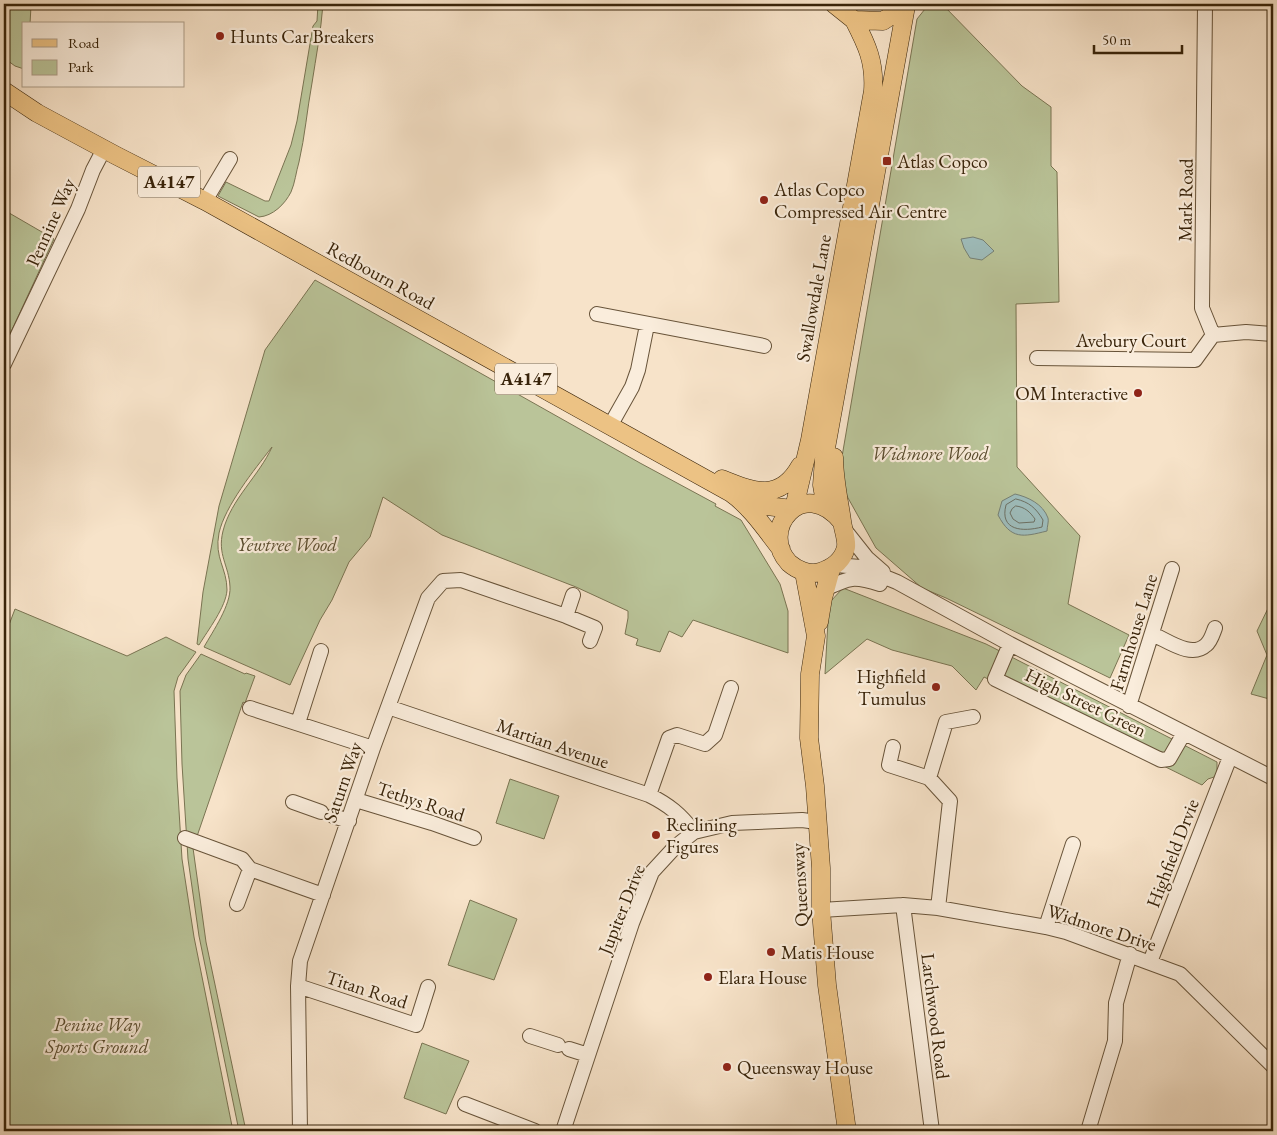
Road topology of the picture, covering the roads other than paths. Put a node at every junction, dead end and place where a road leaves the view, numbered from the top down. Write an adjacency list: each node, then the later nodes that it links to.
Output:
1 (834, 4): 4 (main road)
2 (1205, 4): 12 (street, Mark Road)
3 (907, 5): 4 (main road); 14 (main road)
4 (854, 20): 18 (main road, Swallowdale Lane / A4147)
5 (4, 91): 6 (main road, Redbourn Road / A4147)
6 (104, 149): 8 (main road, Redbourn Road / A4147); 16 (street, Pennine Way)
7 (230, 159): 8 (street)
8 (205, 201): 17 (main road, Redbourn Road / A4147)
9 (597, 314): 10 (street)
10 (647, 324): 13 (street); 17 (street)
11 (1273, 334): 12 (street)
12 (1213, 335): 15 (street, Avebury Court)
13 (764, 346)
14 (843, 358): 22 (main road); 23 (main road)
15 (1037, 358)
16 (4, 364)
17 (610, 426): 19 (main road, Redbourn Road / A4147)
18 (810, 440): 19 (main road, Swallowdale Lane / A4147); 21 (main road, Swallowdale Lane / A4147)
19 (666, 456): 20 (main road, Redbourn Road / A4147)
20 (737, 497): 21 (main road, Redbourn Road); 24 (main road, Redbourn Road)
21 (793, 508): 22 (main road); 24 (main road)
22 (826, 508): 23 (main road)
23 (843, 526): 25 (main road); 28 (street, High Street Green)
24 (782, 552): 27 (main road); 35 (main road, Queensway)
25 (833, 567): 27 (main road); 28 (street, High Street Green); 29 (main road, Queensway)
26 (1172, 569): 34 (street, Farmhouse Lane)
27 (804, 572): 35 (main road, Queensway)
28 (897, 582): 31 (street, High Street Green)
29 (825, 589): 31 (street, High Street Green); 35 (main road, Queensway)
30 (573, 595): 32 (street)
31 (931, 601): 37 (street, High Street Green)
32 (566, 616): 36 (street, Saturn Way); 41 (street, Saturn Way)
33 (1215, 628): 34 (street)
34 (1152, 634): 40 (street, Farmhouse Lane)
35 (816, 636): 55 (main road, Queensway)
36 (590, 641)
37 (1010, 644): 40 (street, High Street Green); 45 (street, High Street Green)
38 (321, 651): 44 (street)
39 (731, 688): 51 (street)
40 (1129, 706): 45 (street, High Street Green)
41 (388, 707): 47 (street, Saturn Way); 51 (street, Martian Avenue)
42 (250, 708): 44 (street)
43 (973, 717): 49 (street)
44 (298, 723): 47 (street)
45 (1184, 733): 48 (street, High Street Green)
46 (893, 747): 49 (street)
47 (373, 748): 52 (street, Saturn Way)
48 (1230, 757): 50 (street, High Street Green); 68 (street, Highfield Drvie)
49 (929, 778): 64 (street)
50 (1273, 778)
51 (649, 795): 56 (street, Martian Avenue)
52 (356, 800): 54 (street, Saturn Way); 58 (street, Tethys Road)
53 (293, 802): 54 (street)
54 (349, 821): 61 (street, Saturn Way)
55 (817, 822): 56 (street, Jupiter Drive); 65 (main road, Queensway)
56 (694, 832): 72 (street, Jupiter Drive)
57 (185, 838): 60 (street)
58 (474, 838)
59 (1073, 844): 66 (street)
60 (250, 869): 61 (street); 62 (street)
61 (323, 895): 69 (street, Saturn Way)
62 (236, 904)
63 (903, 905): 64 (street, Widmore Drive); 65 (street, Widmore Drive); 79 (street, Larchwood Road)
64 (938, 908): 66 (street, Widmore Drive)
65 (821, 910): 78 (main road, Queensway)
66 (1046, 927): 67 (street, Widmore Drive)
67 (1130, 954): 68 (street, Widmore Drive); 80 (street)
68 (1150, 962): 73 (street, Widmore Drive)
69 (298, 986): 70 (street, Titan Road); 75 (street, Saturn Way)
70 (428, 986)
71 (530, 1036): 72 (street)
72 (588, 1055): 77 (street, Jupiter Drive)
73 (1273, 1066)
74 (464, 1104): 76 (street)
75 (300, 1131)
76 (535, 1131)
77 (562, 1131)
78 (847, 1131)
79 (932, 1131)
80 (1088, 1131)

